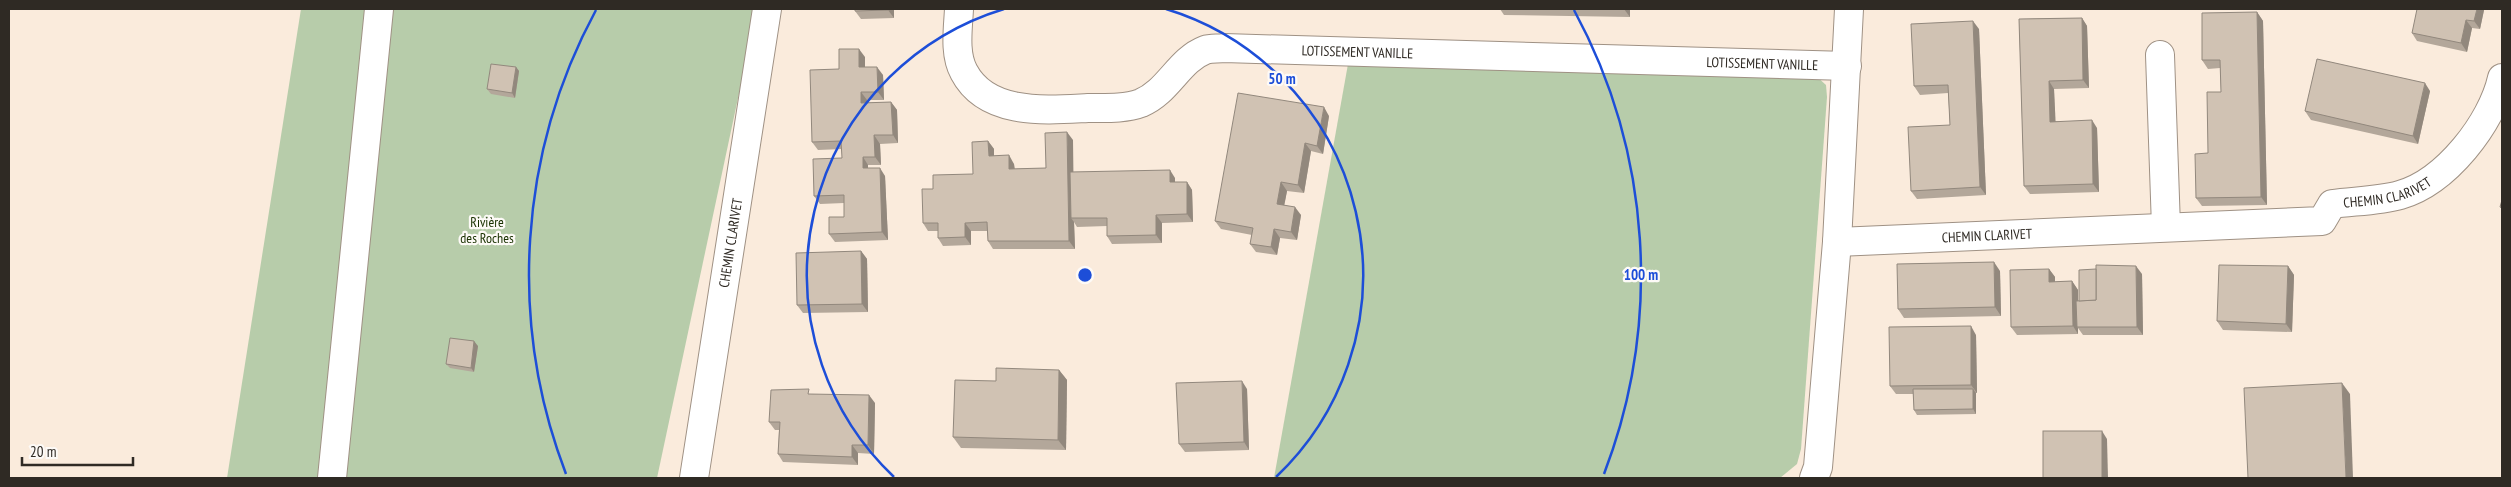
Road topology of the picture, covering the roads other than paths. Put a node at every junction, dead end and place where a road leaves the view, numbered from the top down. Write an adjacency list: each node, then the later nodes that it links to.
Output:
1 (379, 9): 10 (street)
2 (767, 9): 11 (street, CHEMIN CLARIVET)
3 (959, 9): 6 (street, LOTISSEMENT VANILLE)
4 (1849, 9): 6 (street)
5 (2160, 55): 8 (street)
6 (1847, 66): 9 (street)
7 (2502, 84): 8 (street, CHEMIN CLARIVET)
8 (2166, 227): 9 (street, CHEMIN CLARIVET)
9 (1837, 242): 12 (street)
10 (332, 478)
11 (694, 478)
12 (1814, 478)

